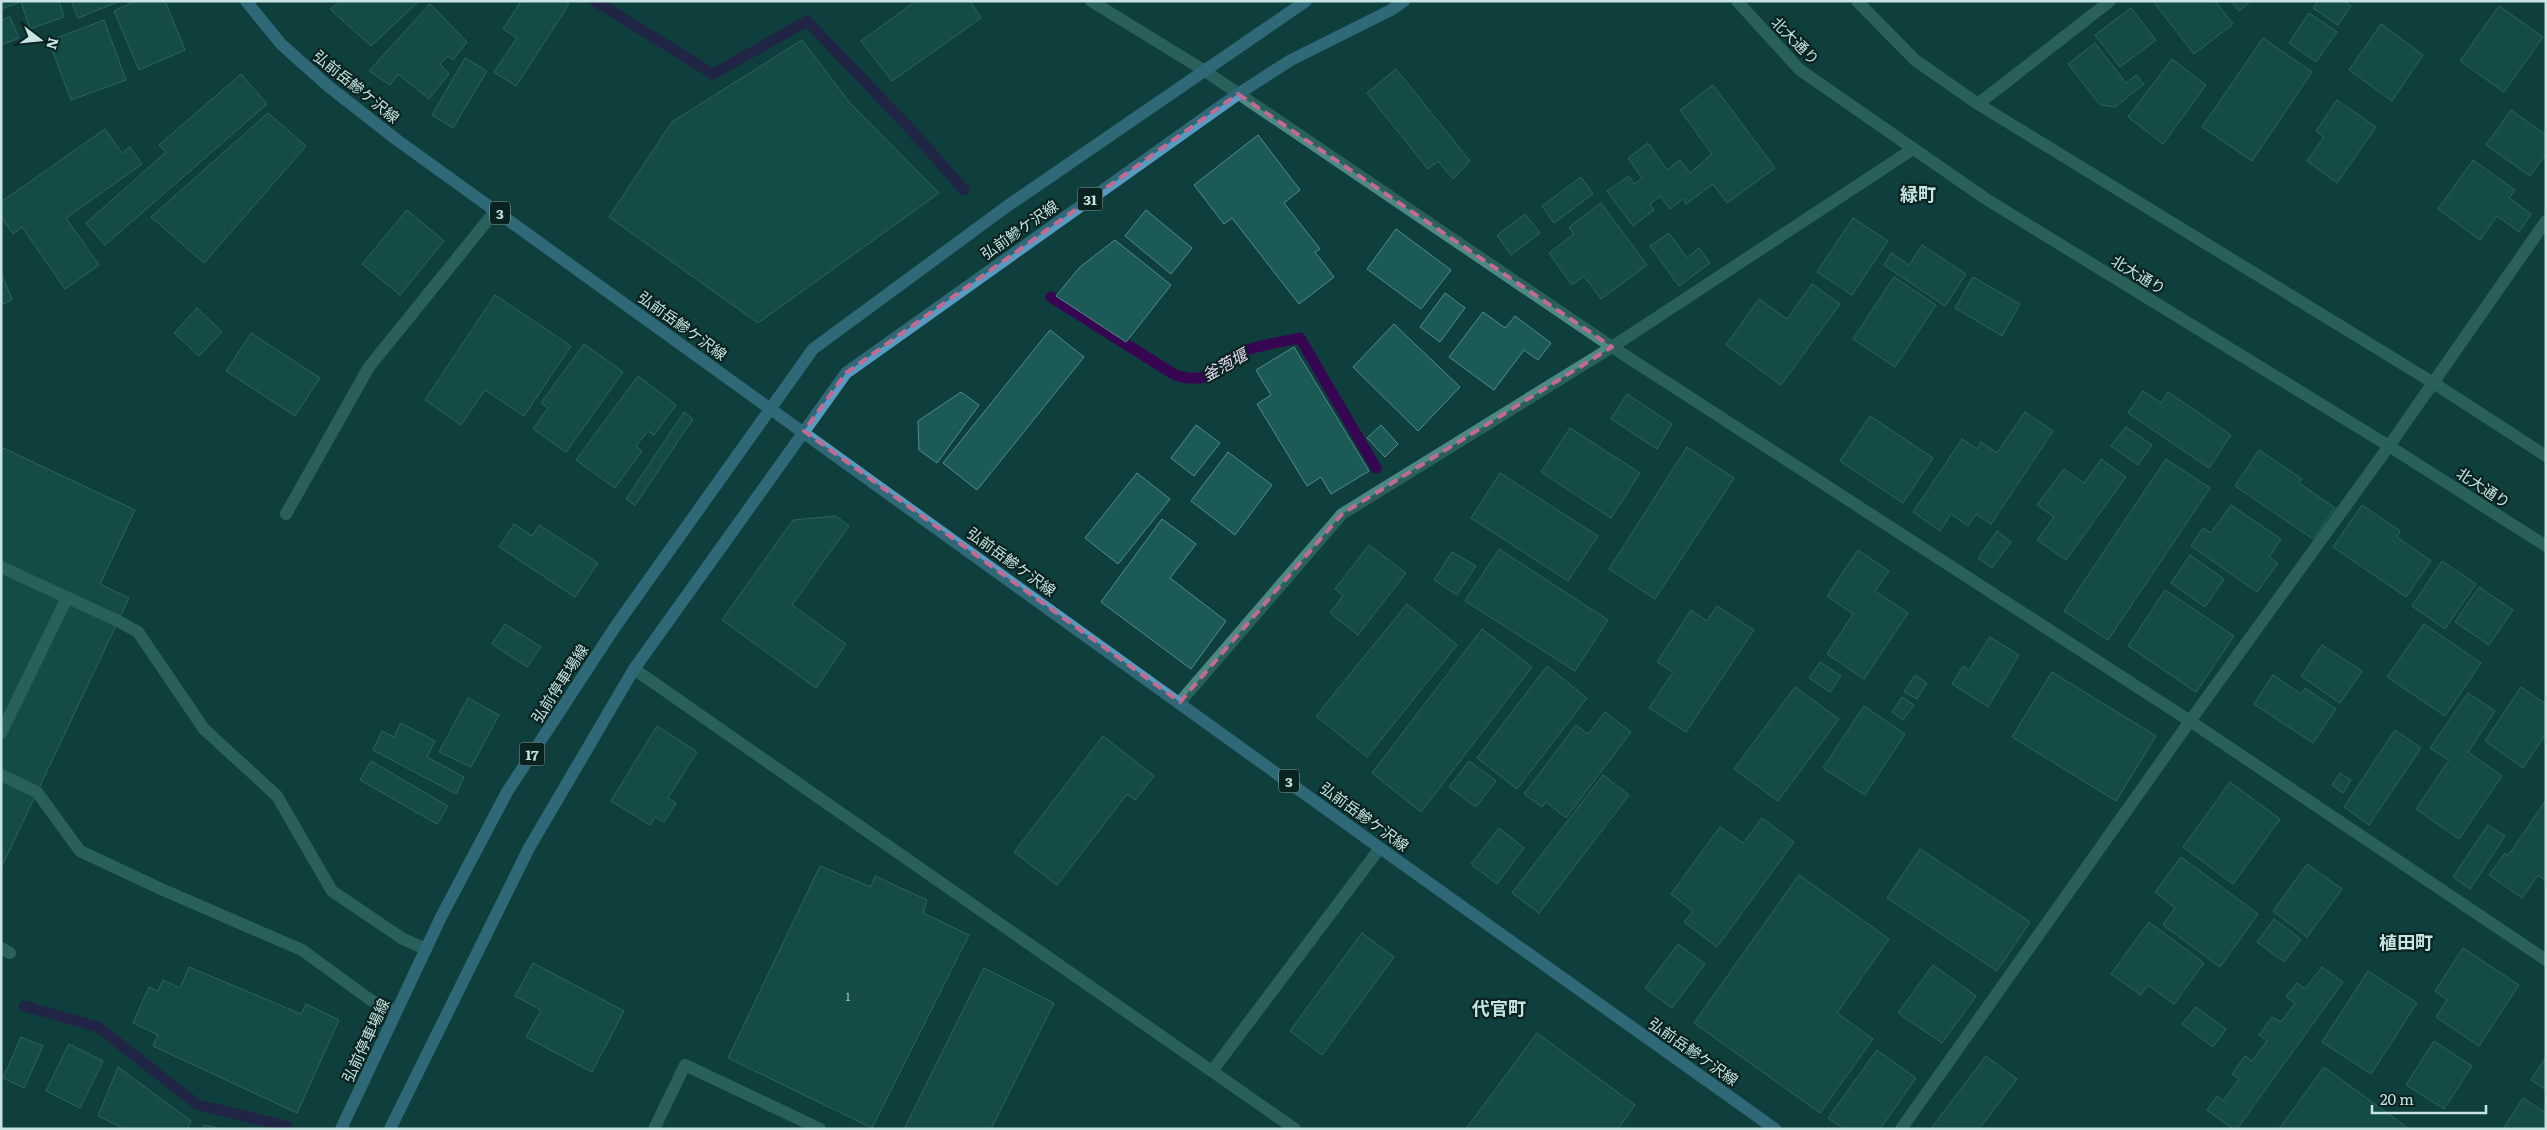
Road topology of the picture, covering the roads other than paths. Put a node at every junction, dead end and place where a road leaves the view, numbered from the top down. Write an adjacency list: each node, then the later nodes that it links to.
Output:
1 (246, 1): 12 (main road, 弘前岳鰺ケ沢線 / 3)
2 (1091, 1): 8 (street)
3 (1306, 1): 8 (main road, 弘前鰺ケ沢線)
4 (1404, 1): 9 (main road, 弘前鰺ケ沢線 / 31)
5 (1737, 1): 11 (street, 北大通り)
6 (1857, 1): 10 (street)
7 (2110, 1): 10 (street)
8 (1205, 71): 9 (street); 16 (main road, 弘前鰺ケ沢線)
9 (1238, 94): 14 (street); 17 (main road, 弘前鰺ケ沢線 / 31)
10 (1978, 104): 15 (street)
11 (1913, 150): 14 (street); 18 (street, 北大通り)
12 (496, 210): 16 (main road, 弘前岳鰺ケ沢線 / 3); 20 (street)
13 (2546, 221): 15 (street)
14 (1612, 347): 25 (street); 26 (street)
15 (2432, 382): 18 (street); 19 (street)
16 (770, 408): 17 (main road, 弘前岳鰺ケ沢線 / 3); 30 (main road, 弘前停車場線 / 17)
17 (804, 431): 24 (main road); 25 (main road, 弘前岳鰺ケ沢線 / 3)
18 (2389, 446): 21 (street, 北大通り); 26 (street)
19 (2546, 456)
20 (286, 514)
21 (2546, 546)
22 (1, 567): 23 (street)
23 (67, 598): 27 (street); 30 (street)
24 (634, 670): 33 (street); 35 (main road)
25 (1180, 702): 29 (main road, 弘前岳鰺ケ沢線 / 3)
26 (2190, 721): 31 (street); 40 (street)
27 (1, 733)
28 (1, 775): 32 (street)
29 (1380, 848): 33 (street); 39 (main road, 弘前岳鰺ケ沢線 / 3)
30 (426, 949): 32 (main road, 弘前停車場線 / 17)
31 (2546, 960)
32 (396, 1012): 34 (main road, 弘前停車場線 / 17)
33 (1212, 1071): 38 (street)
34 (341, 1129)
35 (390, 1129)
36 (654, 1129): 37 (street)
37 (820, 1129)
38 (1295, 1129)
39 (1775, 1129)
40 (1901, 1129)

